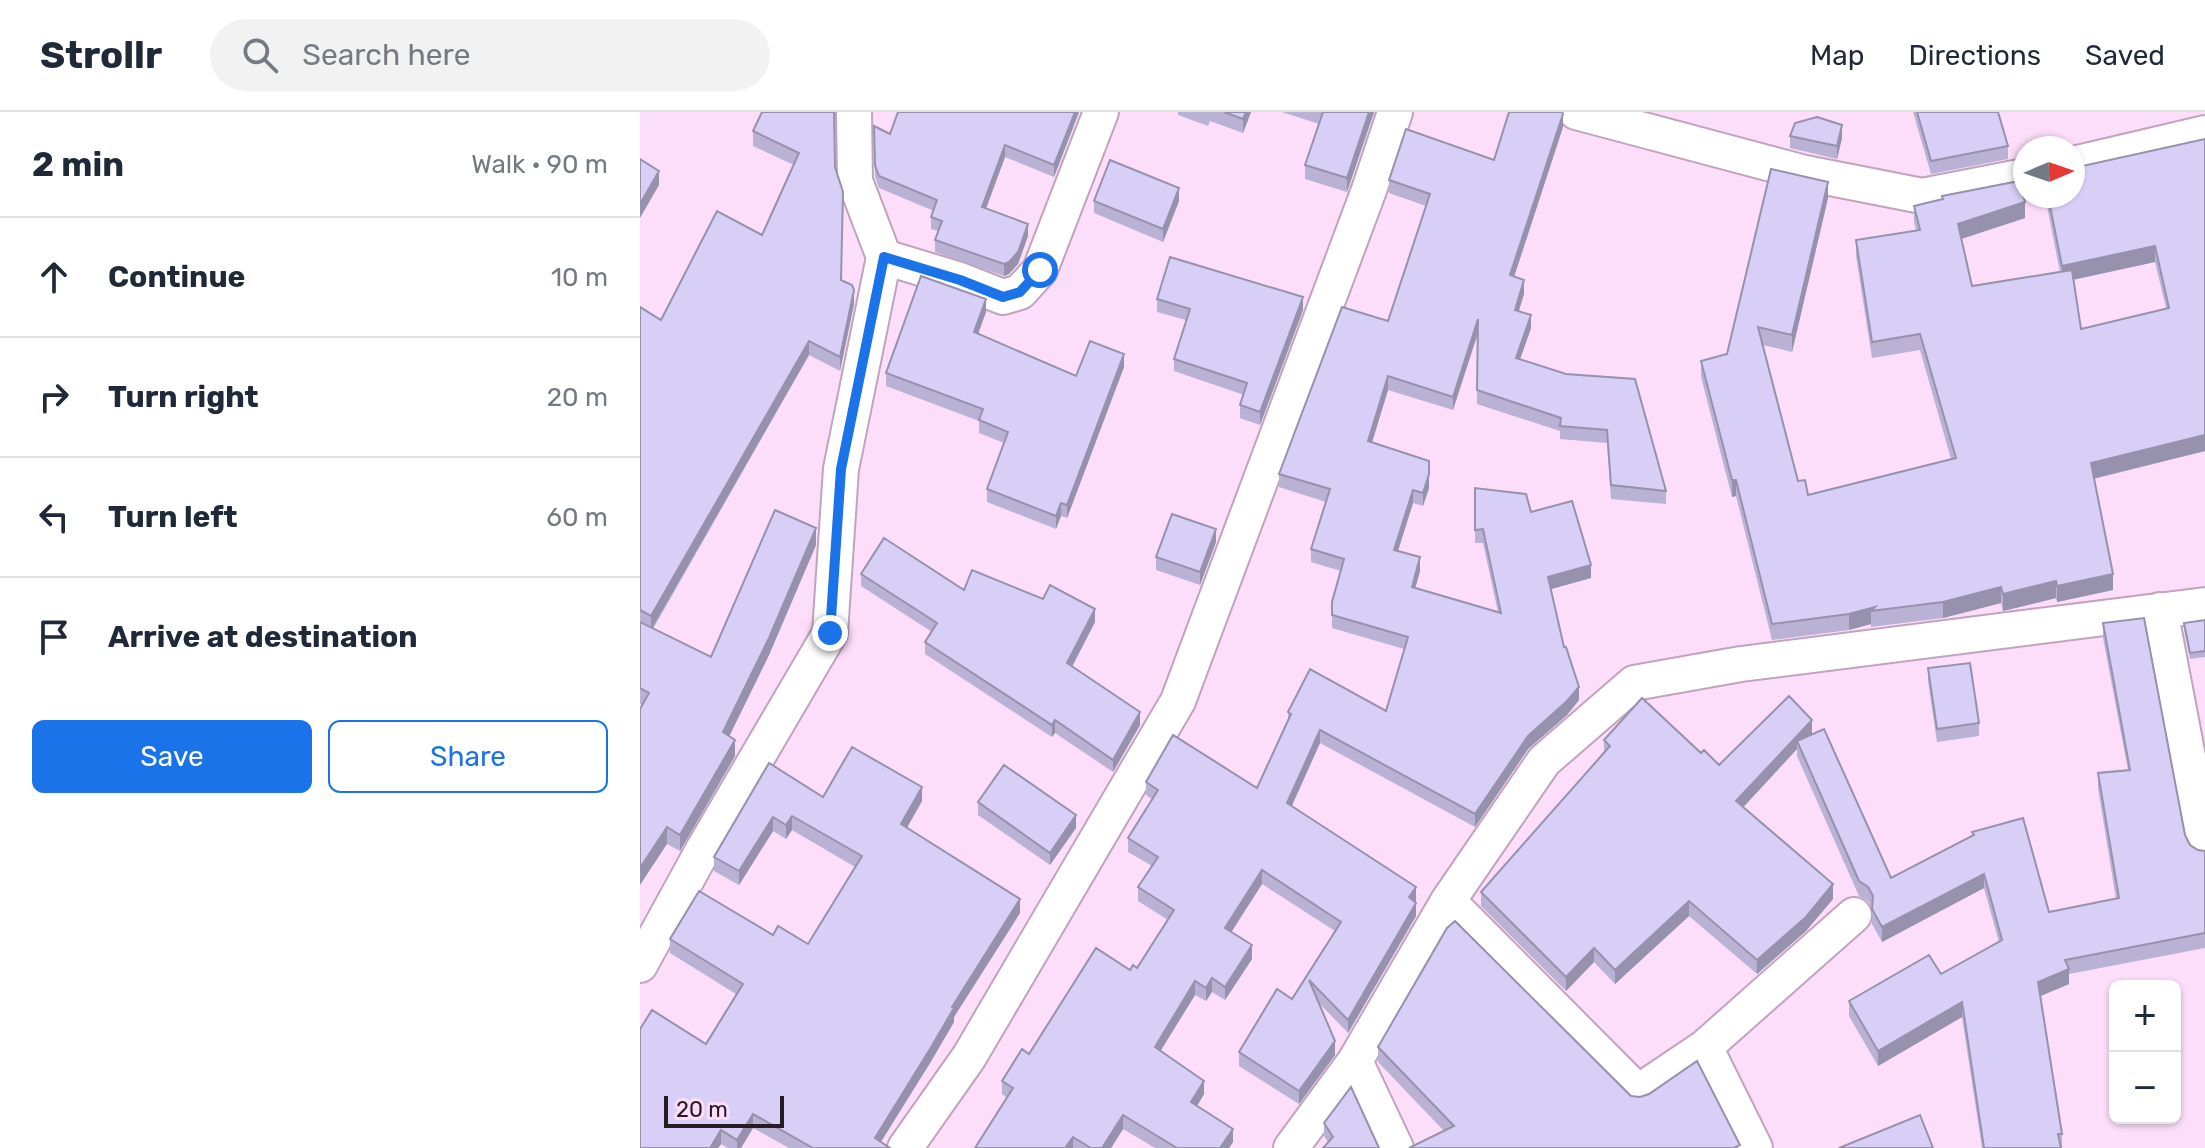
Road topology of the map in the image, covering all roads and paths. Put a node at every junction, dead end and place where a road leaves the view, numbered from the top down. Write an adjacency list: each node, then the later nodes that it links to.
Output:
1 (854, 112): 8 (street)
2 (1101, 112): 8 (street)
3 (1395, 112): 17 (street)
4 (1593, 114): 7 (street)
5 (2205, 133): 6 (street)
6 (2085, 161)
7 (2013, 178)
8 (884, 257): 14 (street)
9 (2205, 605): 10 (street)
10 (2160, 610): 11 (street); 12 (street)
11 (2205, 846)
12 (1448, 901): 15 (street); 16 (street)
13 (1854, 915): 15 (street)
14 (640, 965)
15 (1705, 1047): 20 (street)
16 (1355, 1061): 18 (street); 19 (street)
17 (905, 1148)
18 (1291, 1148)
19 (1396, 1148)
20 (1755, 1148)

